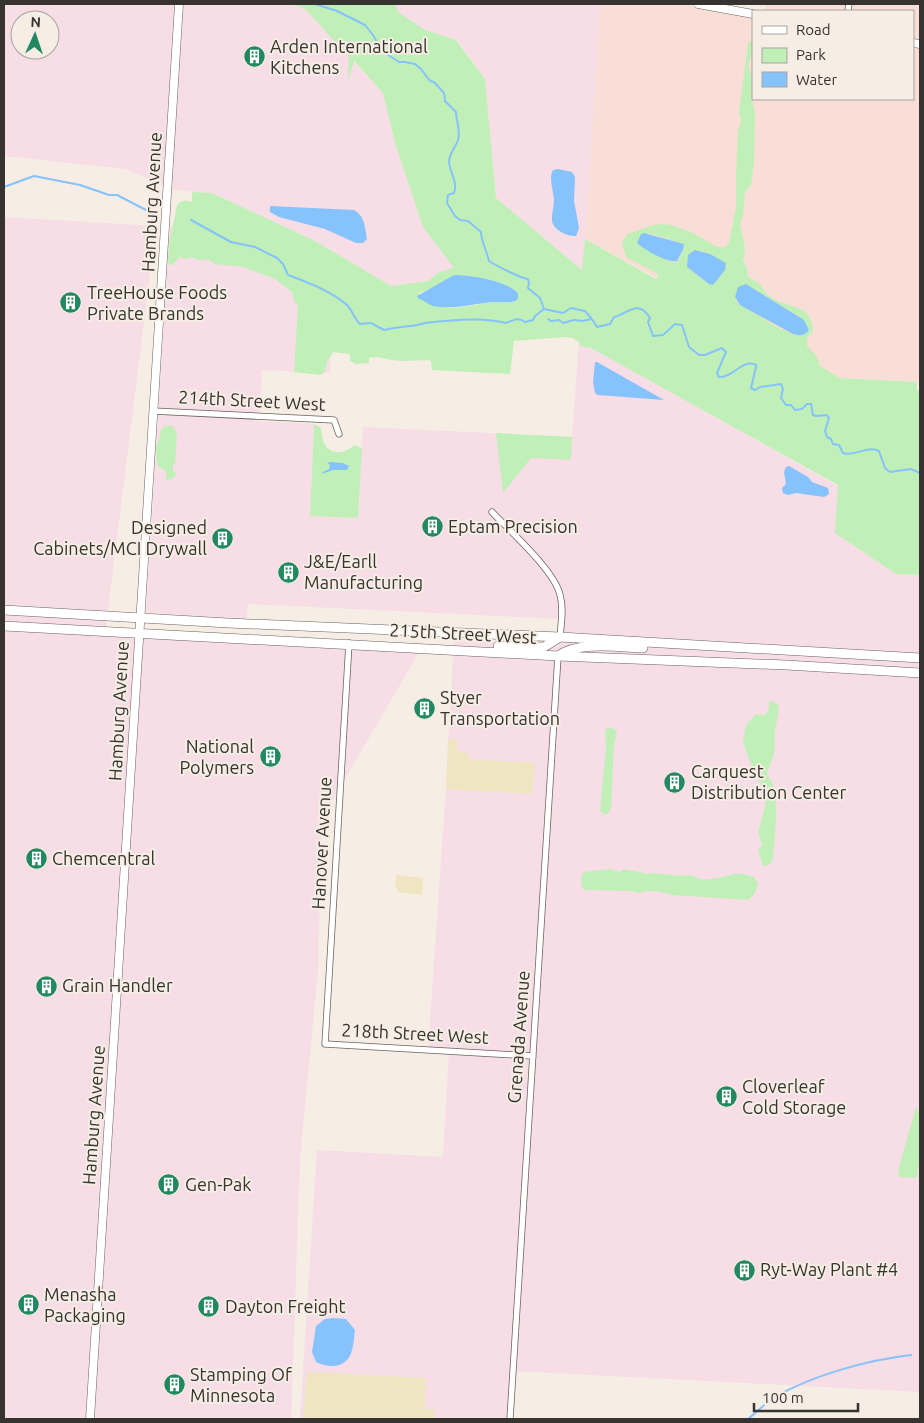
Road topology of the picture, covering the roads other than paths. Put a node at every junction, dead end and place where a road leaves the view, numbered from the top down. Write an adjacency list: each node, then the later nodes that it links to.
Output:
1 (179, 4): 4 (street, Hamburg Avenue)
2 (698, 4): 3 (street)
3 (752, 14)
4 (154, 411): 5 (street, 214th Street West); 8 (street, Hamburg Avenue)
5 (339, 434)
6 (492, 512): 11 (street)
7 (4, 610): 8 (main road, 215th Street West)
8 (140, 618): 10 (street, Hamburg Avenue); 11 (main road, 215th Street West)
9 (4, 626): 10 (main road, 215th Street West)
10 (139, 633): 12 (main road, 215th Street West); 20 (street, Hamburg Avenue)
11 (560, 637): 13 (main road, 215th Street West); 14 (main road)
12 (349, 643): 14 (main road, 215th Street West); 18 (street, Hanover Avenue)
13 (659, 643): 15 (main road); 16 (main road, 215th Street West)
14 (443, 649): 15 (main road, 215th Street West)
15 (558, 656): 17 (main road, 215th Street West); 19 (street, Grenada Avenue)
16 (920, 658)
17 (920, 673)
18 (324, 1044): 19 (street, 218th Street West)
19 (533, 1056): 21 (street, Grenada Avenue)
20 (90, 1419)
21 (510, 1419)

